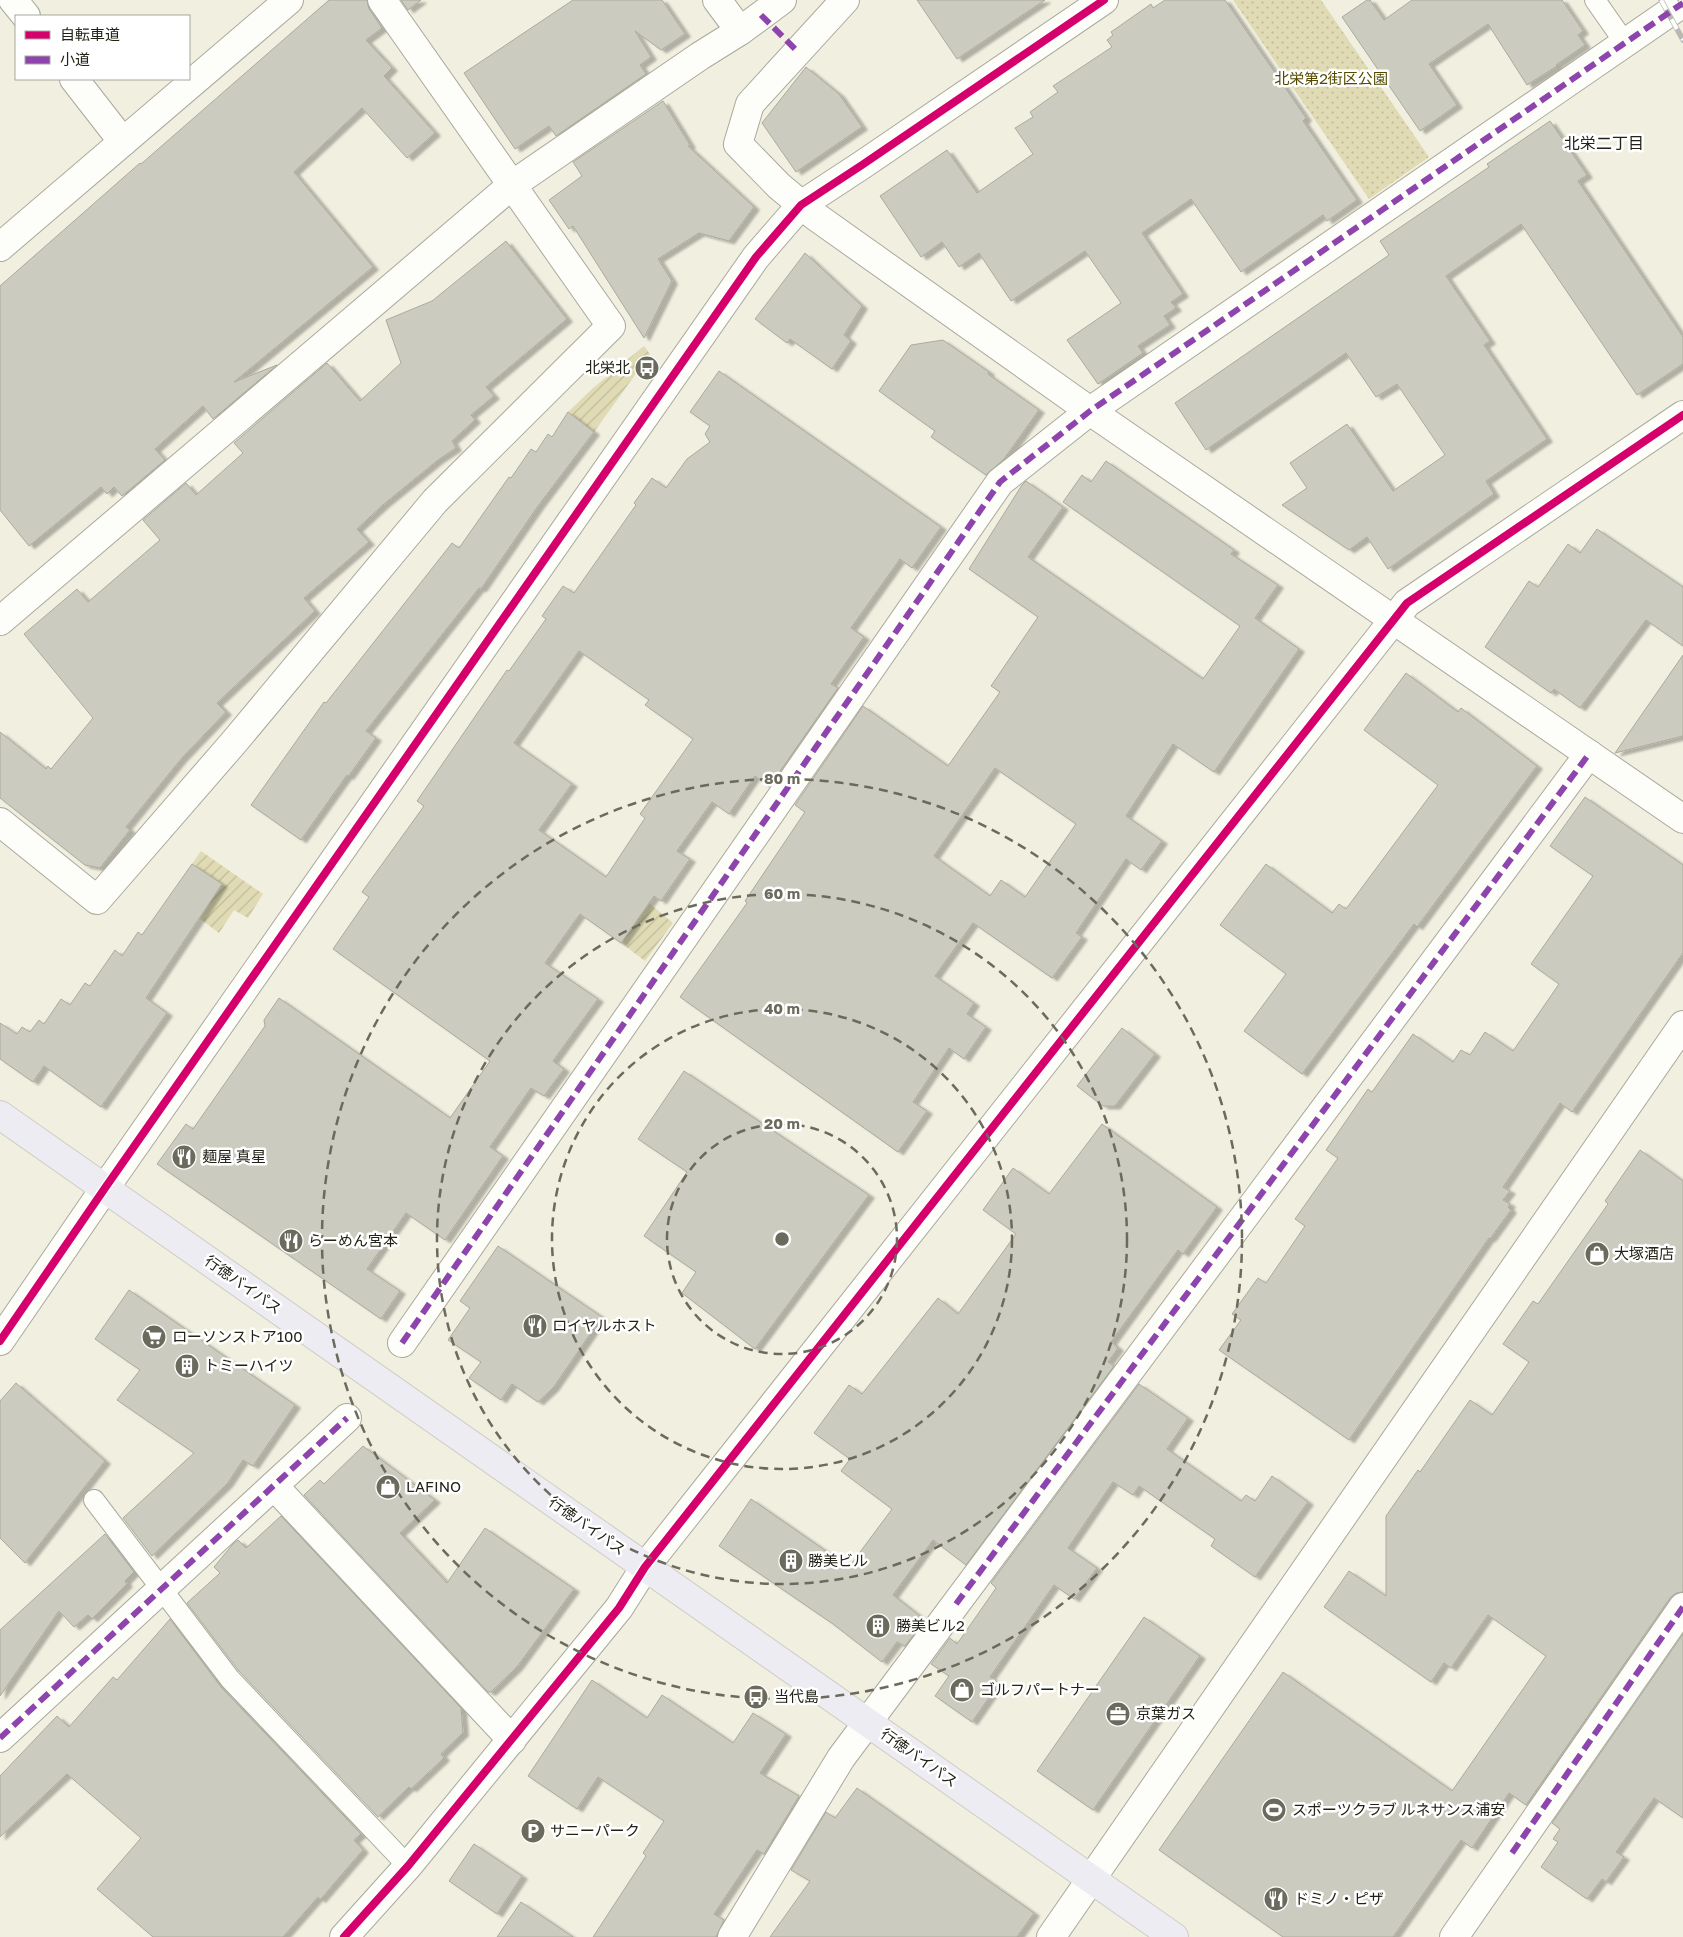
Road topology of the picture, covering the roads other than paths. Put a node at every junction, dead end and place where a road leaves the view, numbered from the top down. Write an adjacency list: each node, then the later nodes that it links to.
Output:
1 (13, 0): 10 (street)
2 (289, 0): 14 (street)
3 (382, 0): 15 (street)
4 (717, 0): 11 (street)
5 (782, 0): 11 (street)
6 (845, 0): 16 (street)
7 (1104, 0): 16 (street)
8 (1595, 0): 12 (lane)
9 (1683, 3): 12 (street)
10 (25, 15)
11 (740, 31): 15 (street)
12 (1625, 43): 18 (street)
13 (75, 80): 14 (street)
14 (123, 142): 17 (street)
15 (512, 185): 21 (street); 24 (street)
16 (801, 205): 18 (street); 27 (street)
17 (0, 247)
18 (1090, 410): 20 (street); 29 (street)
19 (1683, 415): 20 (street)
20 (1394, 619): 22 (street); 33 (street)
21 (0, 621)
22 (1589, 754): 23 (street); 36 (street)
23 (1683, 820)
24 (0, 822)
25 (1683, 1025): 40 (street)
26 (0, 1115): 27 (main road, 行徳バイパス)
27 (105, 1188): 28 (street); 33 (main road, 行徳バイパス)
28 (0, 1341)
29 (402, 1343)
30 (347, 1418): 31 (street)
31 (274, 1486): 34 (street); 38 (street)
32 (94, 1500): 34 (lane)
33 (645, 1567): 36 (main road, 行徳バイパス); 38 (street)
34 (162, 1589): 37 (street); 39 (lane)
35 (1683, 1607): 45 (street)
36 (867, 1722): 40 (main road, 行徳バイパス); 42 (street)
37 (0, 1738)
38 (512, 1740): 39 (street)
39 (408, 1866): 41 (street)
40 (1091, 1880): 43 (street); 44 (main road, 行徳バイパス)
41 (344, 1937)
42 (732, 1937)
43 (1051, 1937)
44 (1174, 1937)
45 (1454, 1937)

